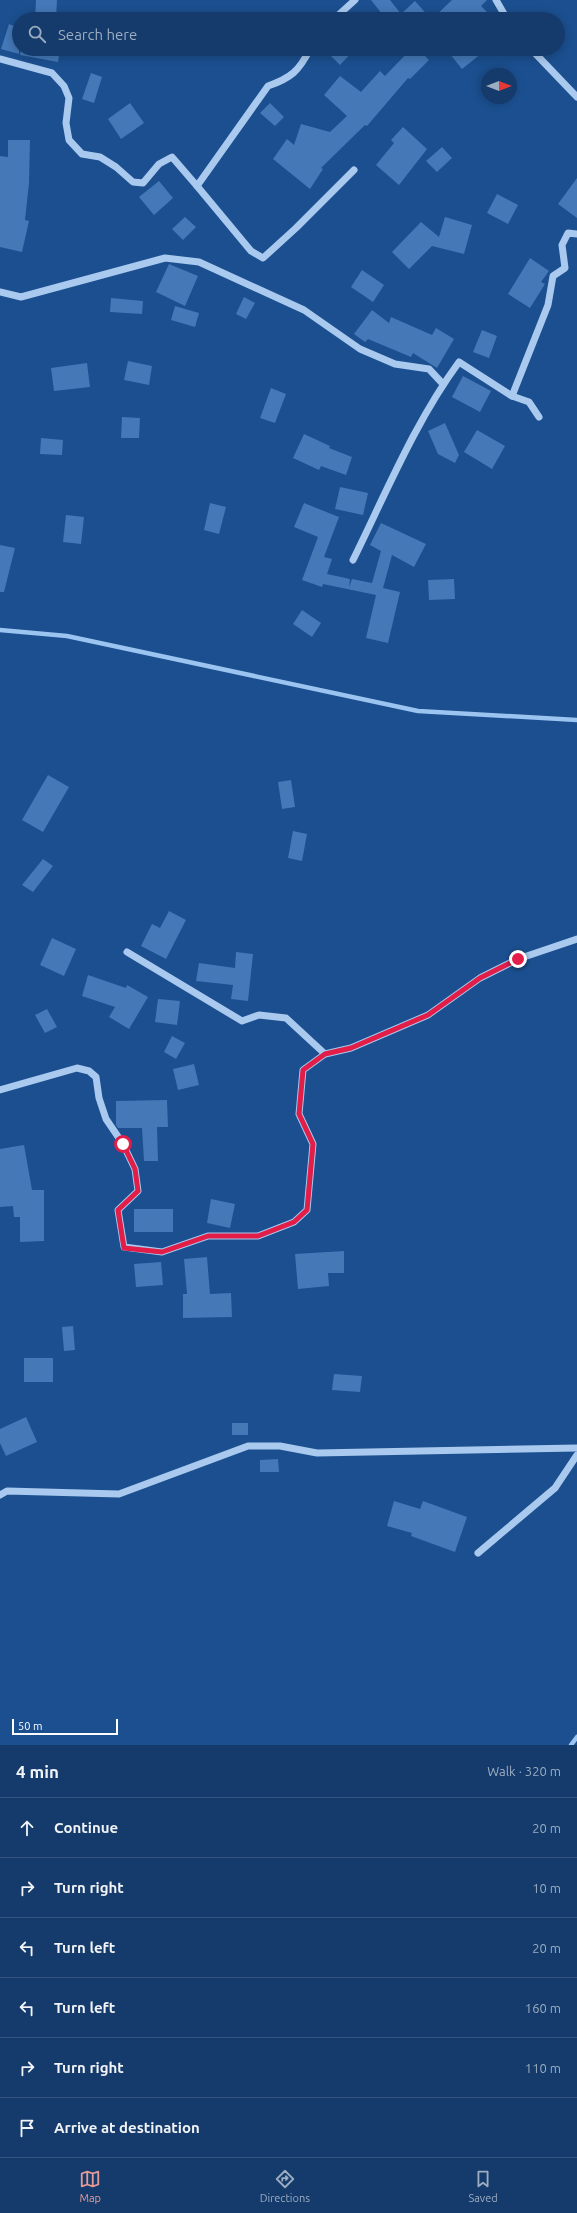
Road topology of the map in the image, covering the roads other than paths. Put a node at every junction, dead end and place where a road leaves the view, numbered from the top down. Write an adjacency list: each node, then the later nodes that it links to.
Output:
1 (355, 0): 3 (street)
2 (496, 0): 4 (street)
3 (342, 12)
4 (503, 12)
5 (307, 56): 10 (street)
6 (538, 56): 8 (street)
7 (0, 59): 10 (street)
8 (577, 97)
9 (354, 170): 10 (street)
10 (197, 186)
11 (577, 234): 14 (street)
12 (0, 292): 13 (street)
13 (443, 384): 14 (street); 16 (street)
14 (512, 396): 15 (street)
15 (539, 417)
16 (353, 560)
17 (577, 939): 19 (street)
18 (127, 952): 19 (street)
19 (325, 1054): 20 (street)
20 (0, 1090)
21 (577, 1448): 23 (street)
22 (577, 1455): 24 (street)
23 (0, 1495)
24 (478, 1553)

